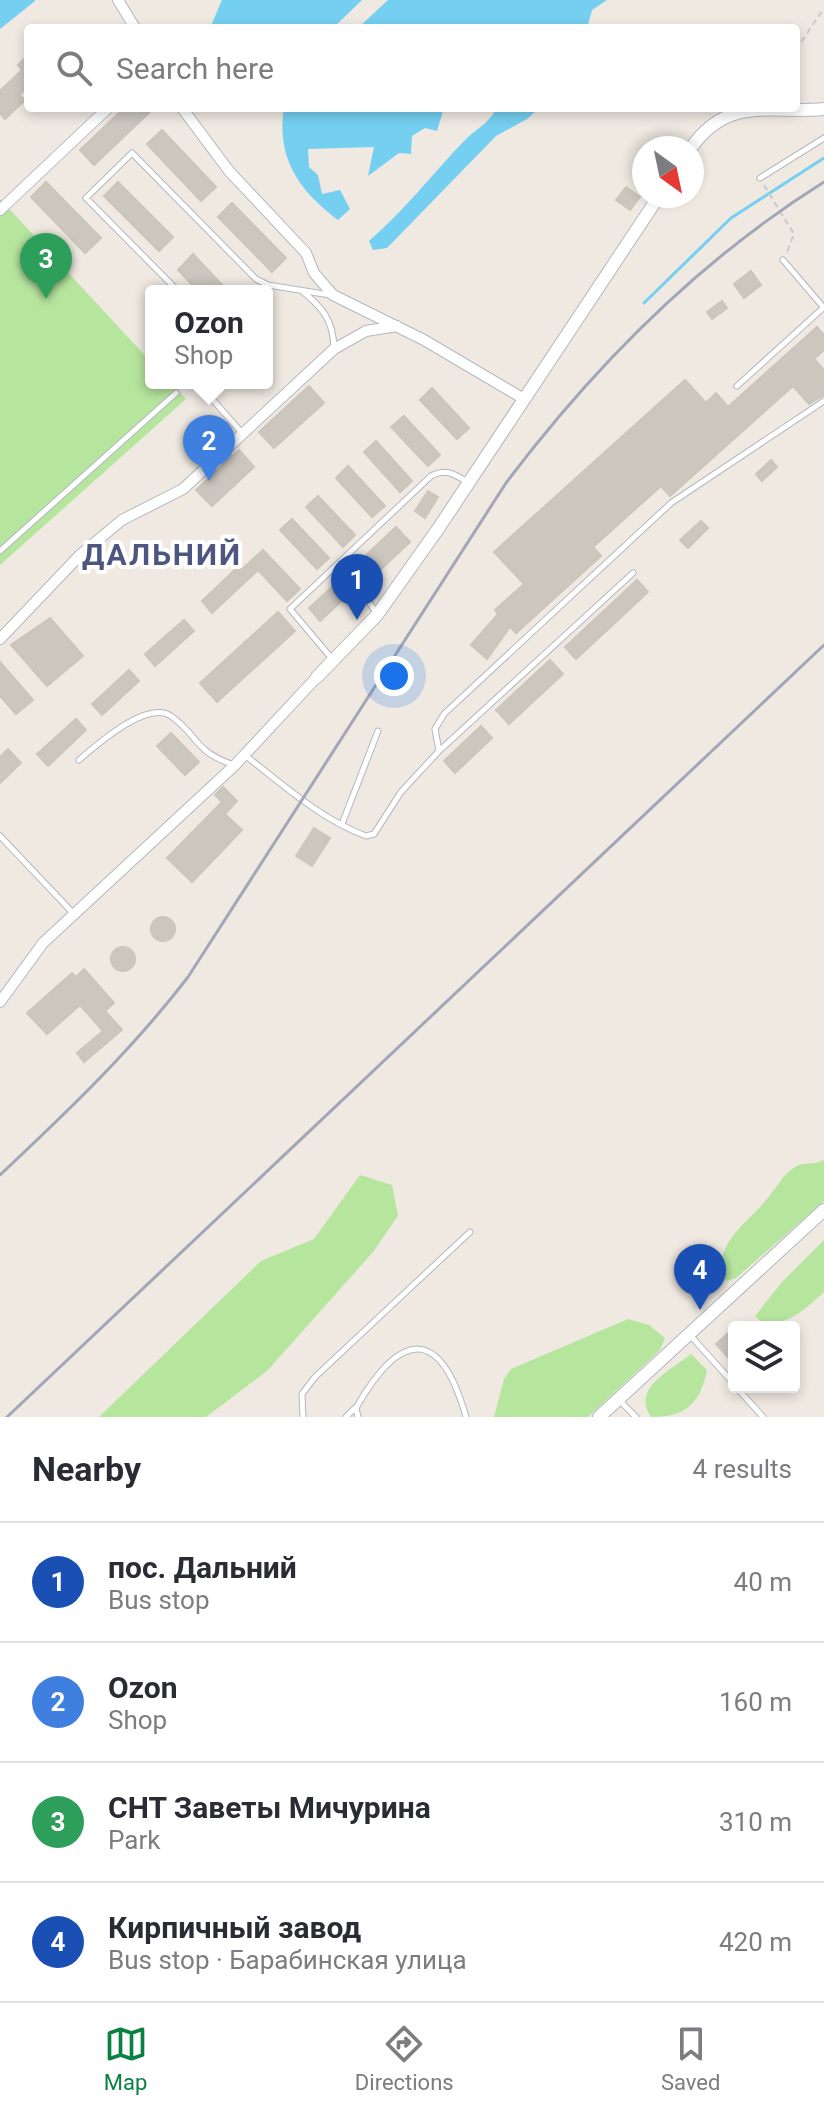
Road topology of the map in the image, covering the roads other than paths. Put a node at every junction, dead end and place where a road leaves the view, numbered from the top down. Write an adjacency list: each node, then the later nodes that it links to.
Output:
1 (118, 0): 2 (street)
2 (133, 24)
3 (824, 109): 4 (street)
4 (800, 110)
5 (104, 112): 12 (street)
6 (185, 112): 18 (street)
7 (737, 112): 8 (street)
8 (702, 136)
9 (824, 138): 10 (lane)
10 (760, 178)
11 (651, 208): 25 (street)
12 (0, 210)
13 (783, 260): 19 (lane)
14 (172, 285): 15 (lane)
15 (268, 285)
16 (273, 286): 17 (lane)
17 (301, 290): 18 (lane); 21 (lane)
18 (333, 295): 20 (street)
19 (824, 308): 22 (lane)
20 (397, 326): 21 (street); 25 (street)
21 (334, 349): 27 (street)
22 (737, 386)
23 (203, 389): 27 (lane)
24 (176, 393): 29 (lane)
25 (524, 399): 28 (street)
26 (824, 401): 37 (lane)
27 (242, 433): 33 (street)
28 (469, 483): 30 (lane); 32 (street)
29 (0, 551)
30 (342, 560): 32 (lane); 34 (lane)
31 (633, 573): 37 (lane)
32 (377, 615): 34 (street)
33 (0, 639)
34 (333, 660): 35 (street)
35 (317, 677): 38 (street)
36 (378, 731): 41 (lane)
37 (439, 751): 41 (lane)
38 (245, 755): 40 (street); 41 (lane)
39 (79, 760): 40 (lane)
40 (235, 765): 43 (street)
41 (342, 824)
42 (0, 836): 43 (lane)
43 (74, 914): 44 (street)
44 (0, 1002)
45 (824, 1210): 47 (street)
46 (470, 1232): 52 (lane)
47 (689, 1333): 48 (lane); 50 (street)
48 (728, 1378)
49 (741, 1393): 58 (lane)
50 (618, 1399): 56 (street); 57 (lane)
51 (356, 1408): 53 (lane); 54 (lane); 55 (lane)
52 (303, 1417)
53 (346, 1417)
54 (358, 1417)
55 (466, 1417)
56 (599, 1417)
57 (636, 1417)
58 (763, 1417)

